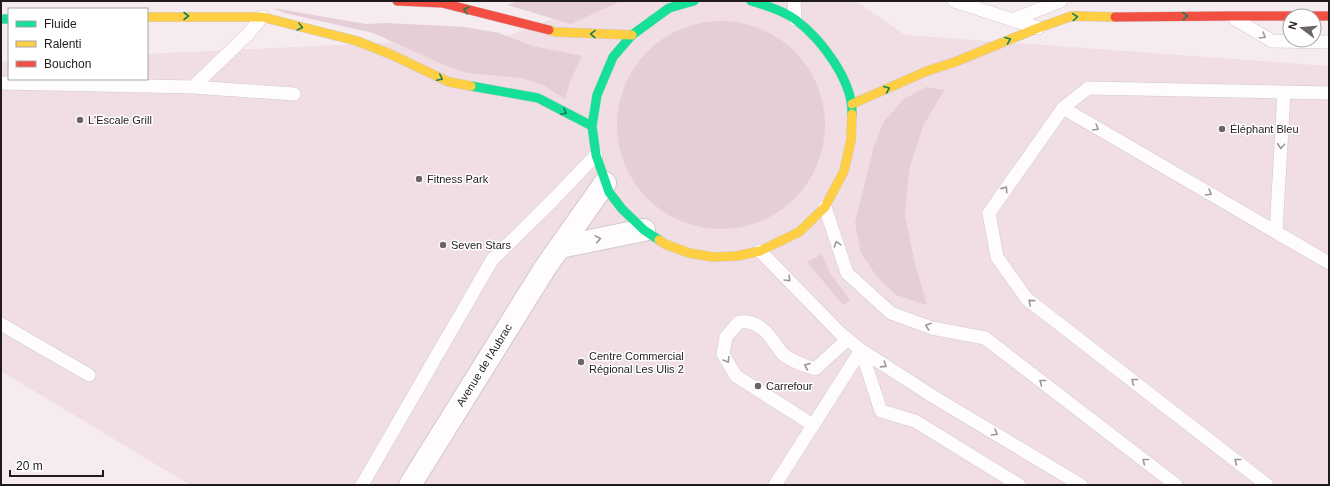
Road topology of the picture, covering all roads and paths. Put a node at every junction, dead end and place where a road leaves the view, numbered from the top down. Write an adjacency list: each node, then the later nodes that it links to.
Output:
1 (397, 1): 8 (street)
2 (451, 1): 8 (street)
3 (694, 1): 16 (street)
4 (751, 1): 13 (street)
5 (794, 1): 13 (lane)
6 (954, 1): 14 (lane)
7 (1060, 1): 14 (lane)
8 (442, 4): 16 (street, one-way to 8)
9 (1230, 16): 10 (street); 15 (street, one-way to 9); 17 (lane, one-way to 17)
10 (1329, 16)
11 (148, 17): 12 (street, one-way to 12)
12 (262, 17): 19 (lane); 25 (street, one-way to 25)
13 (795, 19): 23 (street)
14 (1012, 20): 15 (lane)
15 (1038, 28): 23 (street, one-way to 15)
16 (632, 35): 25 (street)
17 (1329, 42)
18 (1, 83): 19 (lane)
19 (194, 86): 22 (lane)
20 (1284, 93): 21 (lane); 24 (lane); 30 (lane, one-way to 30)
21 (1329, 93)
22 (294, 94)
23 (852, 104): 28 (street)
24 (1063, 108): 30 (lane, one-way to 30); 45 (lane, one-way to 24)
25 (592, 126): 26 (street)
26 (596, 155): 27 (street); 39 (lane)
27 (605, 183): 29 (street); 31 (street, Avenue de l'Aubrac)
28 (825, 207): 32 (street); 44 (lane, one-way to 28)
29 (644, 230): 31 (street, one-way to 29); 32 (street)
30 (1276, 232): 33 (lane)
31 (560, 247): 40 (street, Avenue de l'Aubrac)
32 (760, 251): 35 (lane, one-way to 35)
33 (1329, 263)
34 (1, 324): 37 (lane)
35 (848, 339): 36 (lane); 38 (lane, one-way to 38)
36 (861, 350): 38 (lane); 42 (lane); 43 (lane, one-way to 43)
37 (89, 375)
38 (813, 425): 41 (lane)
39 (362, 485)
40 (410, 485)
41 (775, 485)
42 (1019, 485)
43 (1081, 485)
44 (1176, 485)
45 (1267, 485)

